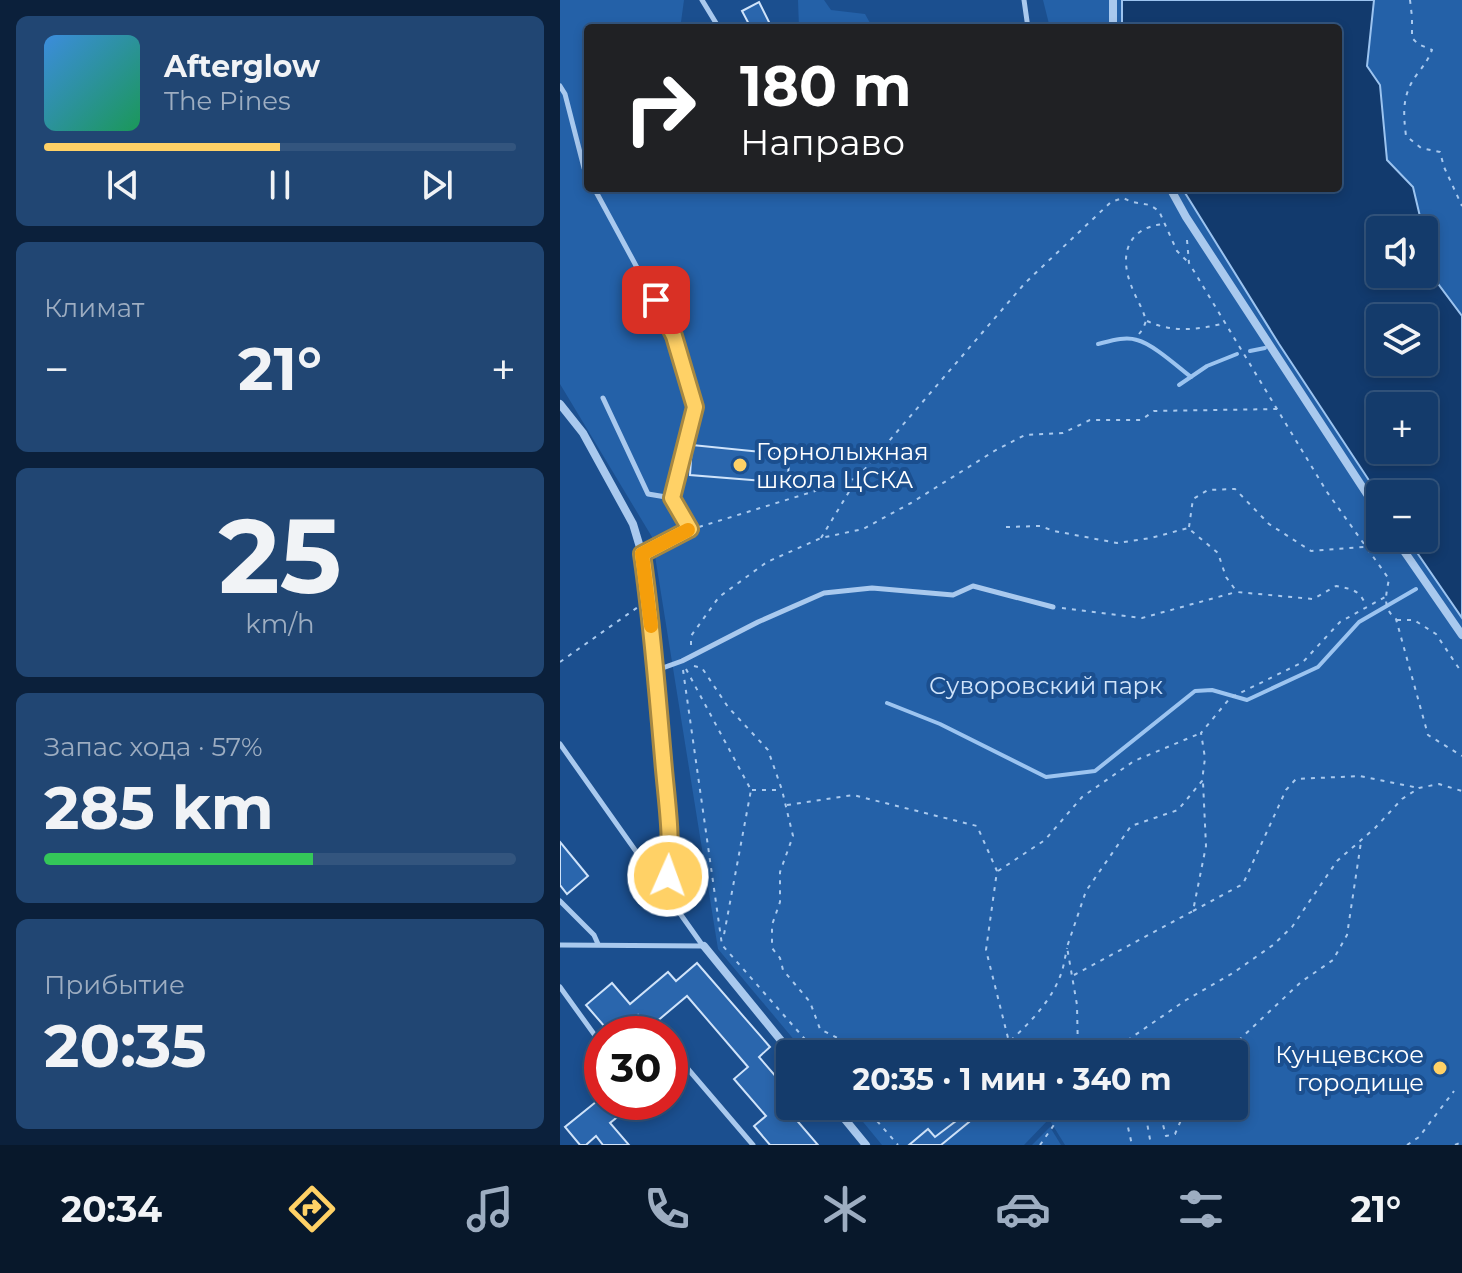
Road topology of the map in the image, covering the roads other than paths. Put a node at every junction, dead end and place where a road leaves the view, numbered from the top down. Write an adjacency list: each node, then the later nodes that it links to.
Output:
1 (702, 0): 4 (lane)
2 (1024, 0): 5 (lane)
3 (1113, 0): 6 (street)
4 (717, 24)
5 (1027, 24)
6 (1113, 24)
7 (560, 86): 8 (lane)
8 (584, 168)
9 (596, 192): 14 (lane)
10 (1172, 192): 13 (street)
11 (603, 398): 14 (lane)
12 (560, 404): 16 (street)
13 (1366, 493)
14 (672, 498): 16 (lane)
15 (1405, 552): 18 (street)
16 (642, 554): 19 (street)
17 (1053, 607): 19 (lane)
18 (1462, 635)
19 (656, 671): 21 (street)
20 (560, 744): 21 (lane)
21 (665, 892): 25 (lane)
22 (560, 901): 24 (lane)
23 (560, 945): 24 (lane)
24 (599, 945): 25 (lane)
25 (704, 946): 28 (street)
26 (560, 987): 27 (lane)
27 (584, 1020)
28 (781, 1040)
29 (688, 1069): 31 (lane)
30 (845, 1120): 32 (street)
31 (753, 1145)
32 (866, 1145)

